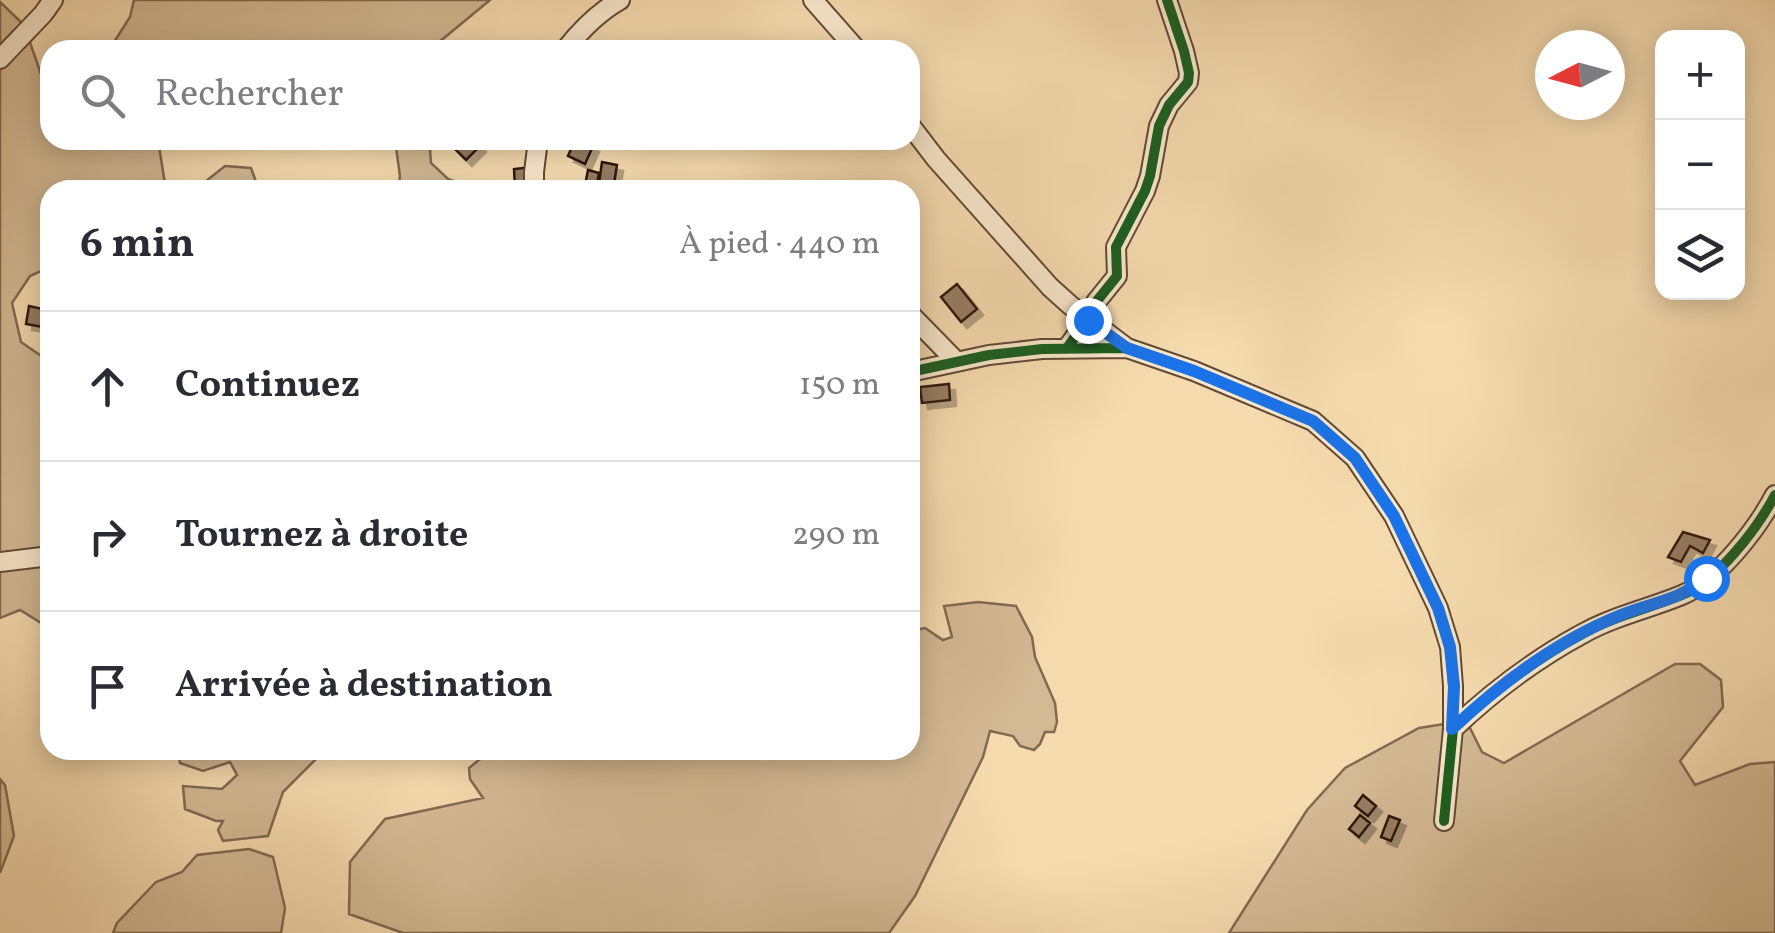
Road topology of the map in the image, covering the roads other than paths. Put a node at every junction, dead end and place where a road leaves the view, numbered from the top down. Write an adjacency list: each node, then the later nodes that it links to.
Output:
1 (53, 0): 7 (street)
2 (620, 0): 5 (street)
3 (813, 0): 6 (street)
4 (1167, 0): 11 (street)
5 (573, 40)
6 (848, 40)
7 (0, 59)
8 (920, 138): 11 (street)
9 (537, 150): 10 (street)
10 (535, 180)
11 (1088, 320): 13 (street); 14 (street)
12 (920, 324): 15 (street)
13 (1066, 348): 14 (street); 15 (street)
14 (1127, 348): 20 (street)
15 (956, 362): 16 (street)
16 (920, 370)
17 (1775, 496): 20 (street)
18 (40, 557): 19 (street)
19 (0, 562)
20 (1452, 729): 21 (street)
21 (1444, 821)

